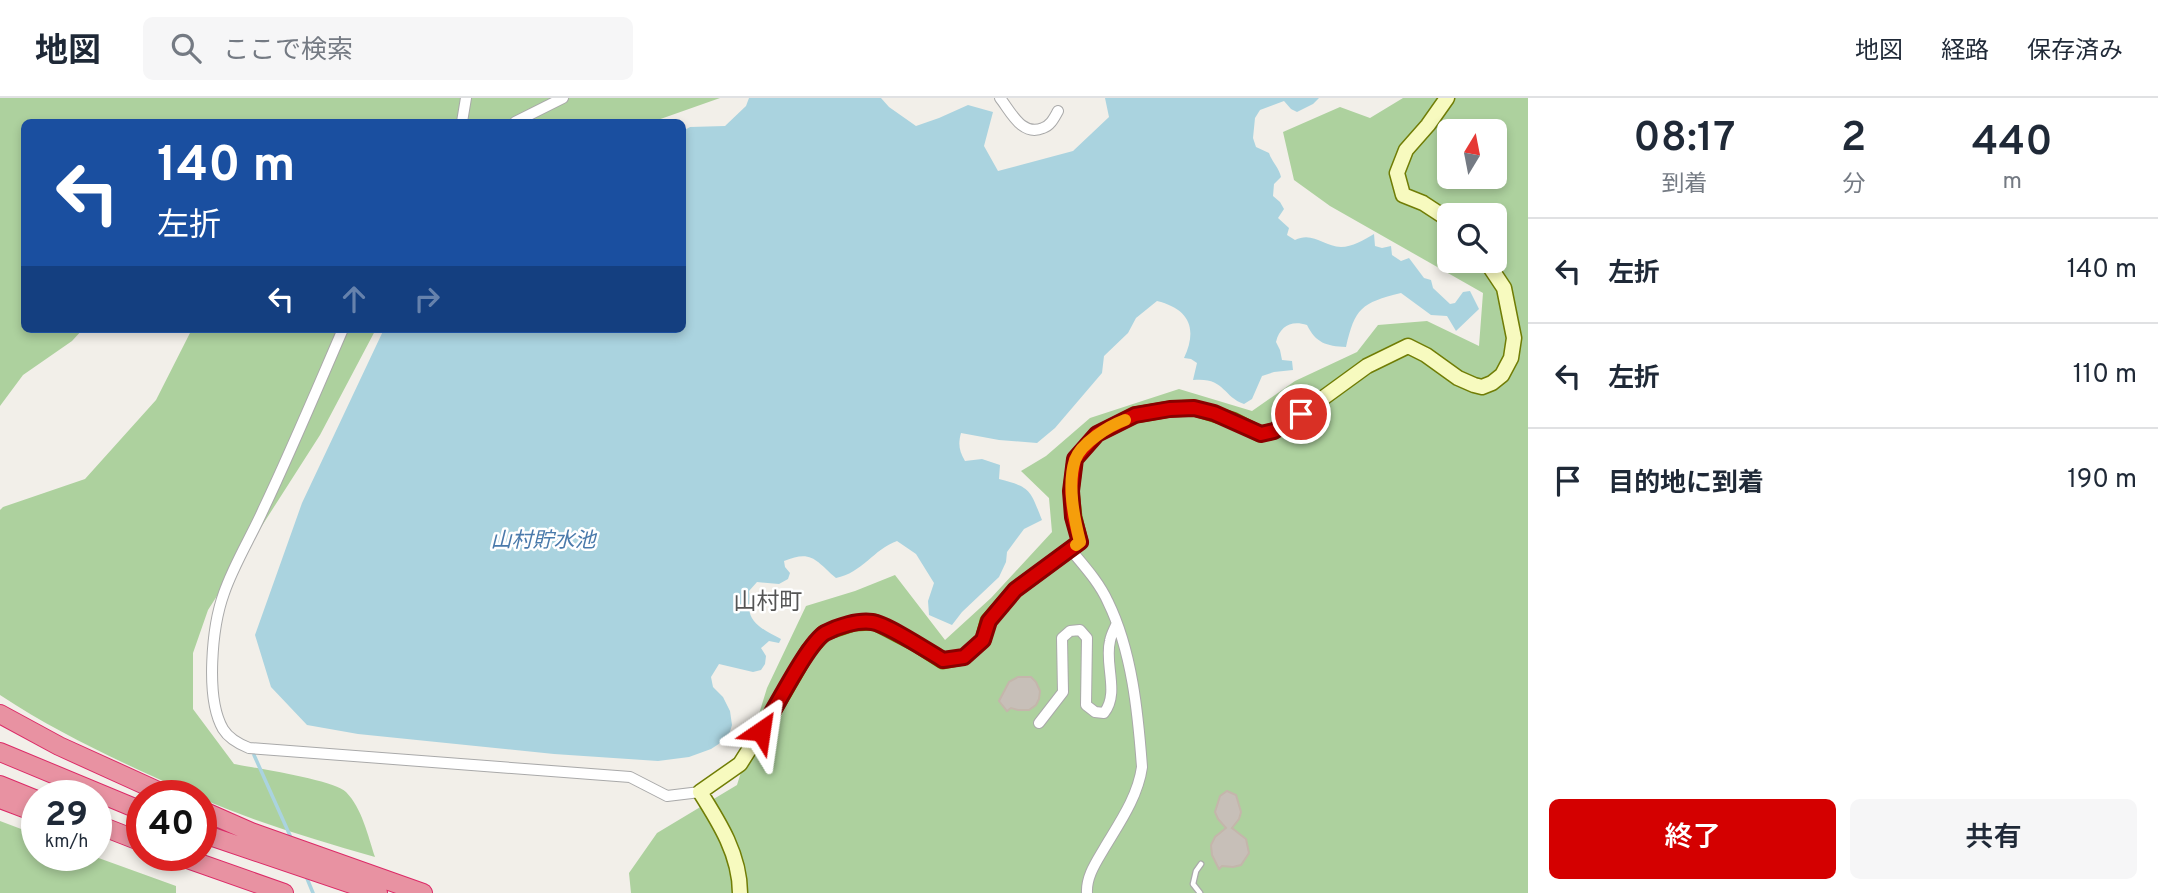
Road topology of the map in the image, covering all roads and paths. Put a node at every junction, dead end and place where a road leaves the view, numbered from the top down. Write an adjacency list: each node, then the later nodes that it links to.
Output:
1 (466, 98): 6 (street)
2 (563, 98): 7 (street)
3 (1000, 98): 5 (street)
4 (1447, 98): 8 (street)
5 (1058, 111)
6 (462, 119)
7 (520, 119)
8 (1437, 212)
9 (1494, 273): 11 (street)
10 (342, 333): 18 (street)
11 (1070, 549): 12 (street); 18 (street)
12 (1117, 624): 14 (street); 34 (street)
13 (0, 714): 16 (highway)
14 (1040, 723)
15 (0, 752): 21 (highway)
16 (134, 780)
17 (0, 785): 19 (highway)
18 (700, 792): 33 (street)
19 (21, 794)
20 (0, 799): 22 (highway)
21 (126, 805)
22 (21, 807)
23 (217, 820): 25 (highway)
24 (217, 835): 25 (highway)
25 (248, 840): 31 (highway); 32 (highway)
26 (1201, 864): 35 (lane)
27 (217, 870): 29 (highway)
28 (216, 871): 29 (highway)
29 (239, 878): 30 (highway)
30 (284, 893)
31 (378, 893)
32 (423, 893)
33 (740, 893)
34 (1087, 893)
35 (1200, 893)

